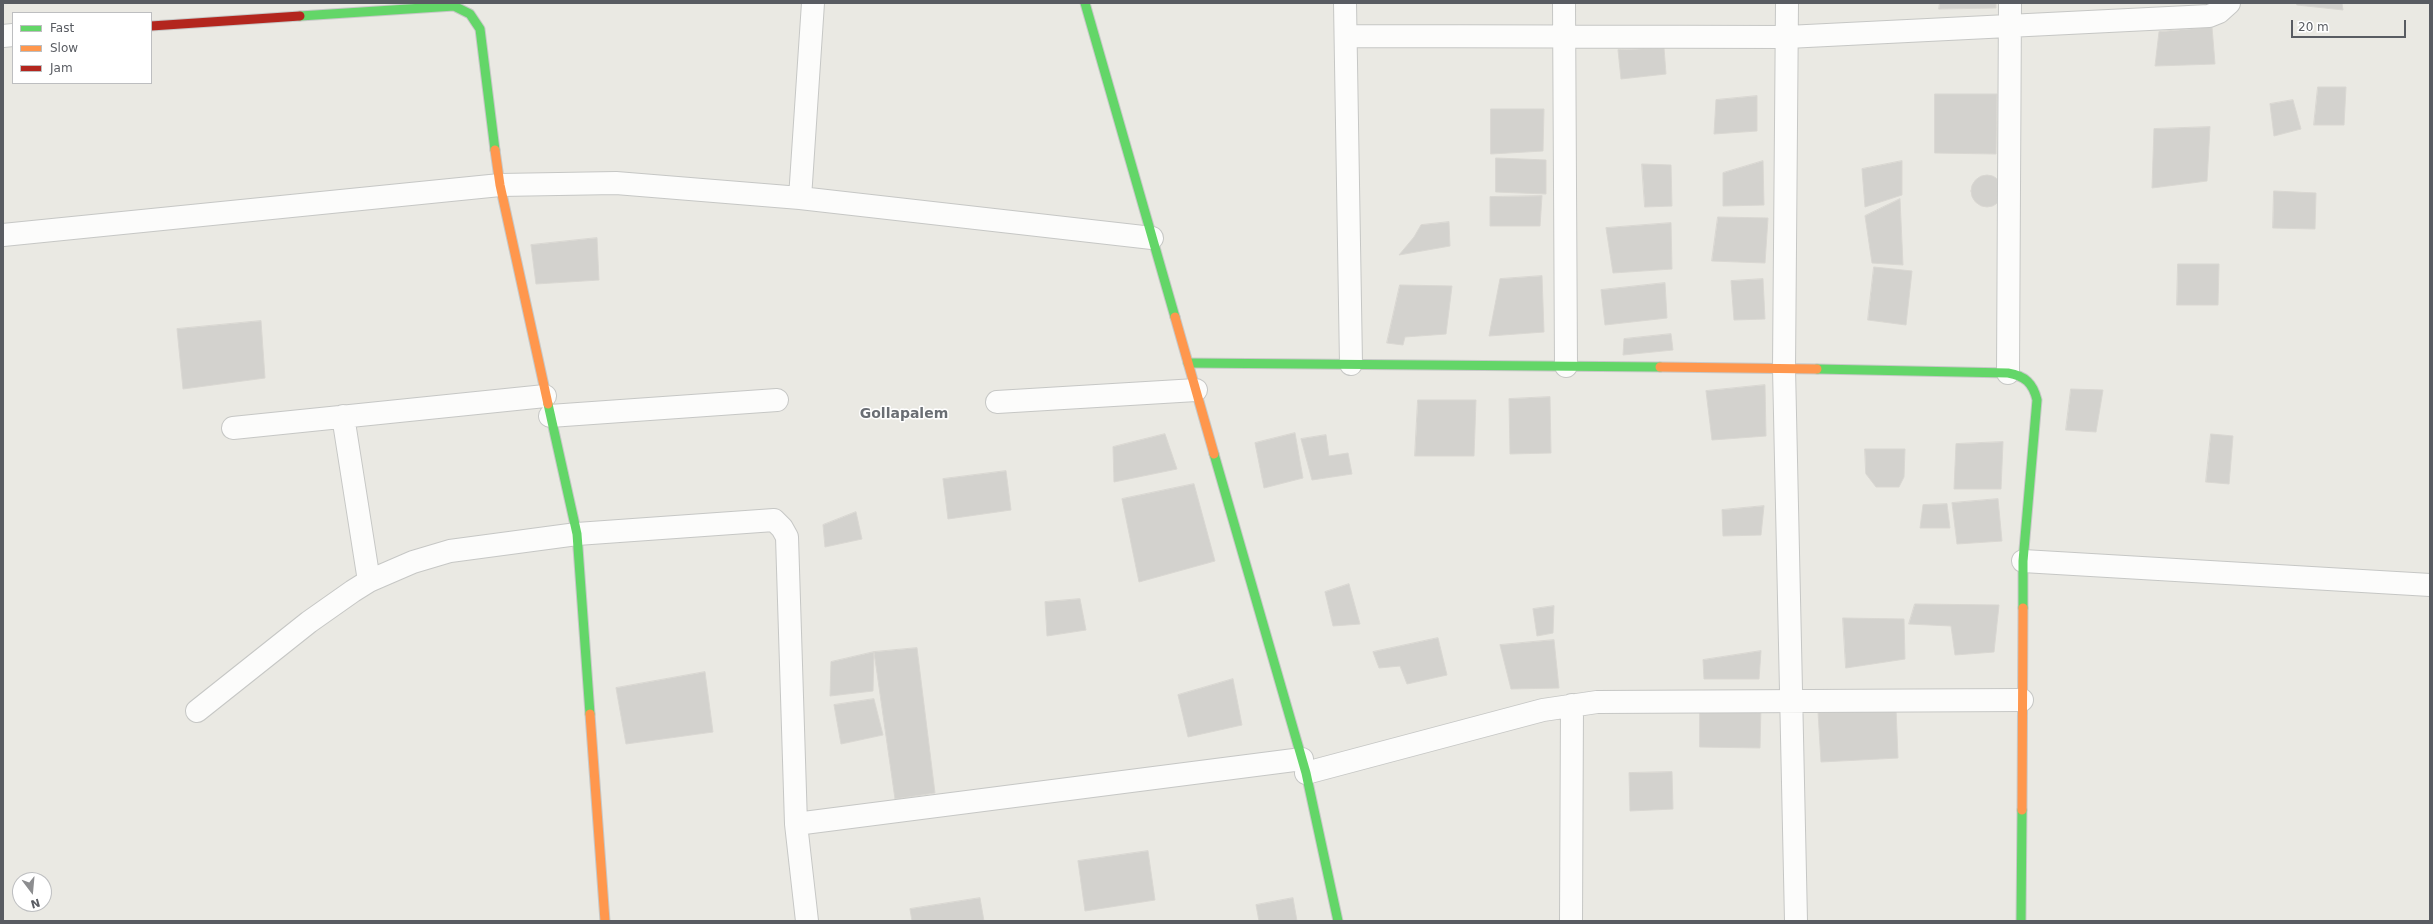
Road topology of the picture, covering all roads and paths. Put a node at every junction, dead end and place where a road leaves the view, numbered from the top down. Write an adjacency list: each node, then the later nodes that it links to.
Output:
1 (812, 3): 14 (street)
2 (1085, 3): 16 (street)
3 (1345, 3): 10 (street)
4 (1564, 3): 11 (street)
5 (1787, 3): 12 (street)
6 (2010, 3): 9 (street)
7 (2229, 3): 9 (street)
8 (152, 26): 13 (street)
9 (2009, 26): 12 (street); 21 (street)
10 (1346, 36): 11 (street); 18 (street)
11 (1565, 36): 12 (street); 19 (street)
12 (1786, 37): 20 (street)
13 (500, 185): 14 (street); 15 (street); 25 (street)
14 (800, 198): 16 (street)
15 (3, 235)
16 (1152, 238): 17 (street)
17 (1188, 363): 18 (street); 22 (street)
18 (1351, 364): 19 (street)
19 (1566, 366): 20 (street)
20 (1784, 368): 21 (street); 32 (street)
21 (2008, 373): 29 (street)
22 (1196, 390): 24 (street); 36 (street)
23 (777, 400): 25 (street)
24 (997, 402)
25 (547, 406): 26 (street); 28 (street)
26 (344, 416): 27 (street); 30 (street)
27 (233, 428)
28 (577, 534): 30 (street); 37 (street); 38 (street)
29 (2022, 561): 31 (street); 33 (street)
30 (370, 581): 35 (street)
31 (2430, 585)
32 (1792, 700): 33 (street); 34 (street); 42 (street)
33 (2022, 700): 43 (street)
34 (1572, 705): 36 (street); 41 (street)
35 (197, 710)
36 (1304, 766): 37 (street); 40 (street)
37 (796, 824): 39 (street)
38 (605, 921)
39 (806, 921)
40 (1338, 921)
41 (1571, 921)
42 (1796, 921)
43 (2021, 921)

